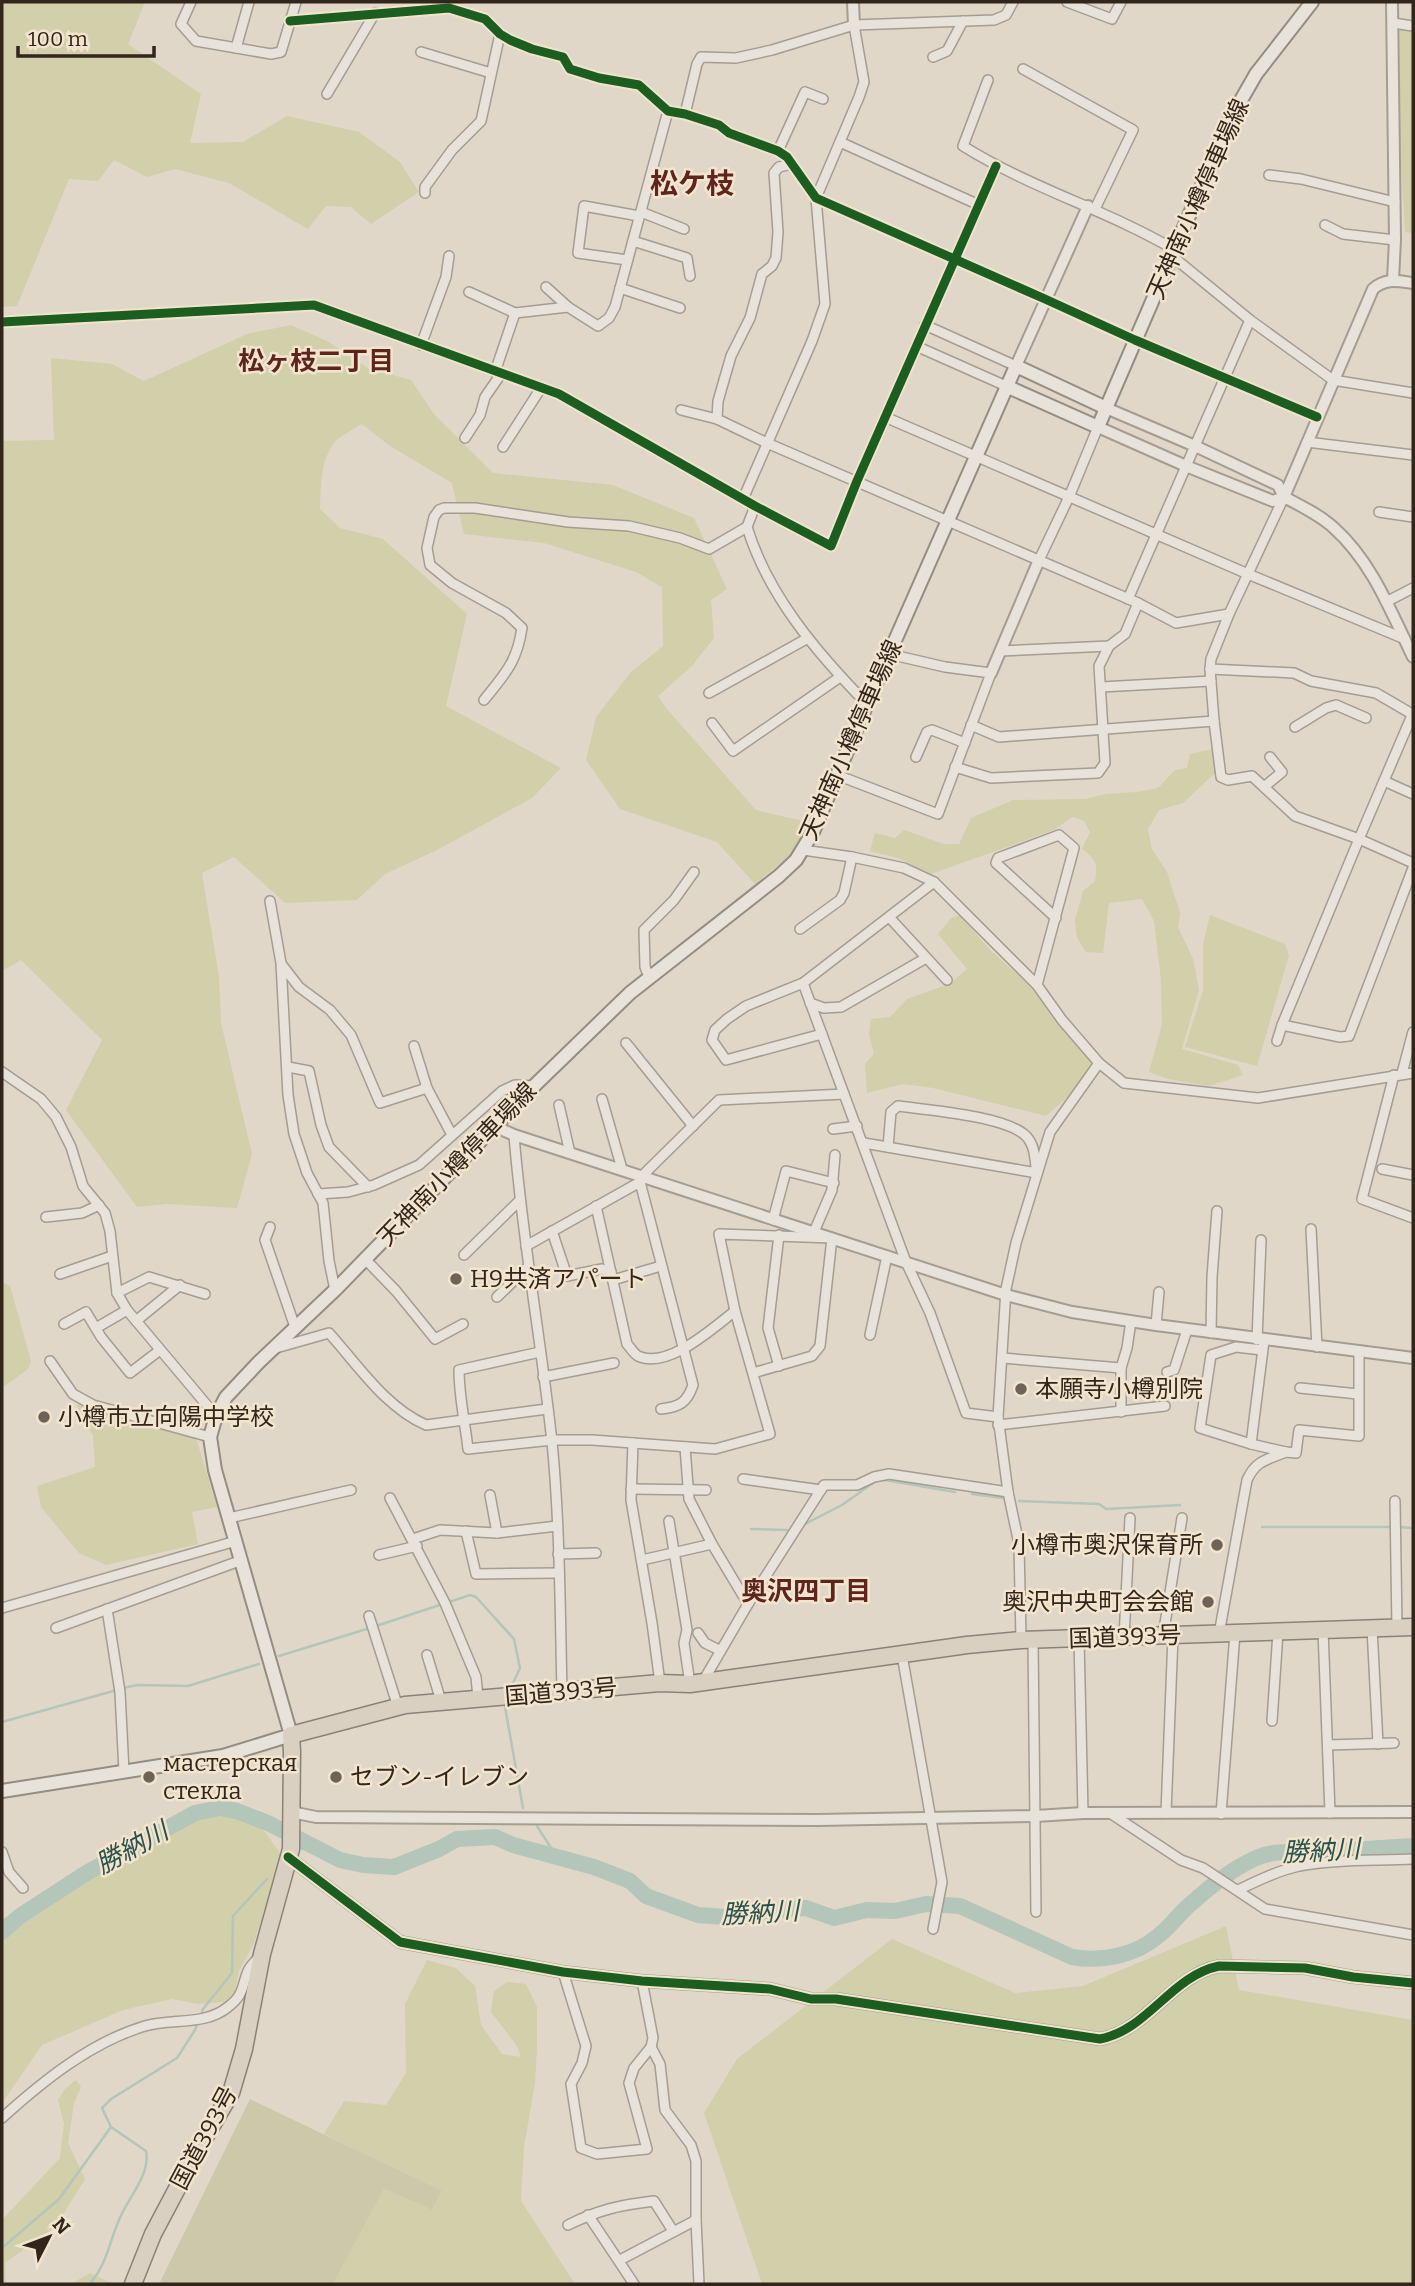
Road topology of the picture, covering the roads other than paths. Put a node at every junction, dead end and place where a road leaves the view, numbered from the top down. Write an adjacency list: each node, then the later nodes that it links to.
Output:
1 (191, 2): 17 (street)
2 (249, 2): 17 (street)
3 (296, 2): 11 (street)
4 (853, 2): 14 (street)
5 (1013, 2): 12 (street)
6 (1067, 2): 7 (street)
7 (1122, 2)
8 (1312, 2): 42 (main road, 天神南小樽停車場線)
9 (1392, 2): 13 (street)
10 (374, 13): 11 (street); 16 (street); 23 (street)
11 (290, 21): 17 (street)
12 (963, 21): 14 (street); 19 (street)
13 (1393, 23): 15 (street); 34 (street)
14 (854, 25): 26 (street); 27 (street)
15 (1413, 26)
16 (500, 34): 21 (street); 25 (street)
17 (236, 48)
18 (422, 52): 21 (street)
19 (933, 57)
20 (1023, 69): 36 (street)
21 (491, 73): 32 (street)
22 (988, 80): 30 (street)
23 (327, 94)
24 (823, 99): 28 (street)
25 (668, 111): 26 (street); 37 (street)
26 (685, 114): 28 (street)
27 (840, 142): 33 (street); 35 (street)
28 (778, 151): 29 (street)
29 (792, 164): 33 (street); 73 (street)
30 (996, 166): 35 (street); 36 (street)
31 (1269, 174): 34 (street)
32 (425, 193)
33 (816, 198): 44 (street); 77 (street)
34 (1395, 202): 40 (street)
35 (979, 205): 44 (street)
36 (1091, 208): 42 (street); 52 (street)
37 (640, 214): 39 (street); 41 (street); 45 (street)
38 (1325, 225): 40 (street)
39 (684, 229)
40 (1395, 240): 47 (street)
41 (633, 241): 45 (street); 46 (street)
42 (1174, 253): 56 (street); 59 (main road, 天神南小樽停車場線)
43 (449, 256): 60 (street)
44 (955, 259): 52 (street); 58 (street)
45 (627, 260): 50 (street)
46 (690, 276)
47 (1392, 280): 48 (street); 65 (street)
48 (1413, 283)
49 (546, 287): 53 (street)
50 (620, 288): 53 (street); 54 (street)
51 (469, 292): 55 (street)
52 (1045, 299): 59 (street); 62 (street)
53 (568, 307): 55 (street)
54 (680, 308)
55 (515, 313): 63 (street)
56 (1250, 320): 64 (street); 65 (street)
57 (2, 323): 60 (street)
58 (925, 325): 61 (street); 62 (street)
59 (1135, 340): 64 (street); 69 (main road, 天神南小樽停車場線)
60 (421, 345): 63 (street)
61 (916, 346): 66 (street); 71 (street)
62 (1016, 366): 66 (main road, 天神南小樽停車場線); 69 (main road)
63 (498, 373): 67 (street); 75 (street)
64 (1224, 378): 72 (street); 78 (street)
65 (1333, 380): 68 (street); 72 (street)
66 (1006, 386): 74 (main road); 81 (main road, 天神南小樽停車場線)
67 (541, 388): 79 (street); 86 (street)
68 (1413, 393)
69 (1106, 408): 74 (main road, 天神南小樽停車場線); 78 (street)
70 (681, 410): 73 (street)
71 (885, 417): 81 (street); 83 (street)
72 (1317, 417): 76 (street)
73 (717, 419): 77 (street)
74 (1098, 427): 82 (street); 84 (street)
75 (465, 438)
76 (1307, 442): 80 (street); 85 (street)
77 (767, 443): 83 (street); 86 (street)
78 (1195, 446): 82 (street); 85 (street)
79 (503, 447)
80 (1413, 455)
81 (977, 457): 84 (street); 90 (main road, 天神南小樽停車場線)
82 (1186, 466): 85 (street); 92 (street)
83 (857, 481): 87 (street); 90 (street)
84 (1069, 497): 92 (street); 93 (street)
85 (1283, 497): 94 (street); 97 (street)
86 (743, 499): 87 (street)
87 (755, 506): 91 (street)
88 (1379, 512): 89 (street)
89 (1413, 517)
90 (948, 521): 93 (street); 104 (main road, 天神南小樽停車場線)
91 (747, 527): 100 (street); 113 (street)
92 (1156, 534): 94 (street); 96 (street)
93 (1039, 560): 96 (street); 103 (street)
94 (1248, 574): 99 (street); 101 (street)
95 (1413, 588): 97 (street)
96 (1128, 599): 98 (street)
97 (1386, 602): 101 (street)
98 (1138, 603): 99 (street); 102 (street)
99 (1229, 614): 106 (street)
100 (808, 638): 108 (street); 112 (street)
101 (1405, 639): 105 (street)
102 (1109, 646): 103 (street); 110 (street)
103 (1000, 651): 107 (street)
104 (889, 654): 107 (street); 114 (main road, 天神南小樽停車場線)
105 (1413, 657)
106 (1210, 669): 109 (street); 111 (street)
107 (991, 673): 120 (street)
108 (840, 677): 114 (street); 119 (street)
109 (1210, 681): 110 (street); 118 (street)
110 (1101, 687): 122 (street)
111 (1343, 688): 115 (street); 116 (street)
112 (709, 694)
113 (484, 700)
114 (867, 704): 127 (main road, 天神南小樽停車場線)
115 (1336, 705): 117 (street); 121 (street)
116 (1413, 713): 128 (street)
117 (1366, 718)
118 (1214, 721): 122 (street); 129 (street)
119 (712, 723)
120 (971, 725): 122 (street); 123 (street)
121 (1295, 727)
122 (1102, 729): 126 (street)
123 (965, 743): 124 (street); 126 (street)
124 (916, 757)
125 (1270, 757): 129 (street)
126 (955, 767): 127 (street)
127 (837, 775): 132 (main road, 天神南小樽停車場線)
128 (1384, 781): 130 (street); 131 (street)
129 (1264, 787): 131 (street)
130 (1413, 794)
131 (1359, 839): 134 (street); 148 (street)
132 (803, 850): 133 (street); 143 (main road, 天神南小樽停車場線)
133 (852, 857): 136 (street); 140 (street)
134 (1413, 865): 148 (street)
135 (694, 872): 143 (street)
136 (934, 882): 138 (street); 146 (street)
137 (270, 901): 142 (street)
138 (888, 917): 141 (street); 145 (street)
139 (1056, 918): 139 (street); 146 (street)
140 (800, 929)
141 (926, 958): 144 (street); 147 (street)
142 (281, 963): 155 (street); 160 (street)
143 (649, 977): 159 (main road, 天神南小樽停車場線)
144 (947, 979)
145 (803, 983): 147 (street); 150 (street)
146 (1037, 985): 154 (street)
147 (810, 1003): 150 (street)
148 (1283, 1026): 151 (street)
149 (1413, 1032): 158 (street)
150 (822, 1034): 161 (street)
151 (1277, 1041)
152 (626, 1043): 165 (street)
153 (414, 1046): 160 (street)
154 (1099, 1063): 158 (street); 176 (street)
155 (288, 1067): 180 (street); 181 (street)
156 (2, 1072): 183 (street)
157 (1413, 1073): 158 (street)
158 (1398, 1074): 187 (street)
159 (534, 1086): 164 (main road, 天神南小樽停車場線); 168 (street)
160 (427, 1088): 168 (street)
161 (844, 1094): 165 (street); 166 (street)
162 (601, 1100): 174 (street)
163 (559, 1105): 172 (street)
164 (495, 1126): 169 (street); 200 (main road, 天神南小樽停車場線)
165 (693, 1126): 178 (street)
166 (857, 1126): 167 (street); 170 (street)
167 (833, 1129)
168 (452, 1135): 180 (street)
169 (514, 1135): 172 (street); 182 (street)
170 (864, 1143): 171 (street); 201 (street)
171 (888, 1147): 176 (street); 176 (street)
172 (570, 1153): 174 (street)
173 (835, 1155): 179 (street)
174 (622, 1168): 178 (street)
175 (1382, 1169): 177 (street)
176 (1037, 1172): 211 (street)
177 (1413, 1175)
178 (641, 1179): 184 (street); 188 (street); 202 (street)
179 (834, 1183): 188 (street); 192 (street)
180 (368, 1187): 181 (street)
181 (318, 1194): 207 (street)
182 (519, 1201): 196 (street); 197 (street)
183 (99, 1205): 186 (street); 198 (street)
184 (596, 1206): 191 (street); 205 (street)
185 (1217, 1211): 223 (street)
186 (46, 1217)
187 (1413, 1218)
188 (773, 1220): 192 (street)
189 (270, 1227): 220 (street)
190 (1311, 1229): 226 (street)
191 (552, 1231): 196 (street); 205 (street)
192 (814, 1232): 194 (street)
193 (779, 1235): 194 (street); 214 (street); 236 (street)
194 (831, 1238): 199 (street); 236 (street)
195 (1261, 1240): 225 (street)
196 (526, 1246): 203 (street)
197 (464, 1255)
198 (112, 1256): 204 (street); 209 (street)
199 (887, 1256): 201 (street); 224 (street)
200 (365, 1259): 207 (main road, 天神南小樽停車場線); 218 (street)
201 (906, 1262): 211 (street); 249 (street)
202 (661, 1266): 205 (street); 229 (street)
203 (528, 1267): 212 (street); 230 (street)
204 (60, 1274)
205 (612, 1276): 229 (street)
206 (180, 1285): 209 (street); 210 (street); 215 (street)
207 (335, 1290): 220 (main road, 天神南小樽停車場線)
208 (1159, 1292): 219 (street)
209 (117, 1293): 213 (street)
210 (205, 1294)
211 (1006, 1295): 216 (street); 232 (street)
212 (497, 1297)
213 (127, 1310): 215 (street); 221 (street)
214 (736, 1311): 229 (street); 239 (street)
215 (136, 1321): 228 (street)
216 (1131, 1321): 219 (street); 237 (street)
217 (64, 1324): 221 (street)
218 (463, 1324)
219 (1156, 1325): 222 (street)
220 (295, 1327): 227 (main road, 天神南小樽停車場線)
221 (96, 1328): 228 (street)
222 (1187, 1330): 223 (street); 238 (street)
223 (1211, 1333): 225 (street)
224 (870, 1335)
225 (1261, 1344): 226 (street); 253 (street); 253 (street)
226 (1317, 1347): 231 (street)
227 (272, 1349): 247 (main road, 天神南小樽停車場線); 248 (street)
228 (160, 1350): 247 (street)
229 (684, 1350): 245 (street)
230 (540, 1352): 240 (street); 248 (street)
231 (1359, 1352): 233 (street); 242 (street)
232 (1002, 1358): 237 (street); 249 (street)
233 (1413, 1358)
234 (50, 1361): 250 (street)
235 (614, 1363): 240 (street)
236 (779, 1366): 239 (street)
237 (1121, 1368): 246 (street)
238 (1167, 1371)
239 (753, 1373): 254 (street)
240 (543, 1377): 244 (street)
241 (1300, 1388): 242 (street)
242 (1358, 1394): 255 (street)
243 (1165, 1406): 246 (street)
244 (547, 1409): 248 (street); 251 (street)
245 (661, 1409)
246 (1121, 1412): 249 (street)
247 (216, 1416): 250 (main road, 天神南小樽停車場線)
248 (466, 1421): 251 (street)
249 (998, 1421): 262 (street)
250 (210, 1437): 266 (main road, 天神南小樽停車場線)
251 (552, 1440): 252 (street); 270 (street)
252 (633, 1443): 254 (street); 257 (street)
253 (1251, 1444): 255 (street)
254 (685, 1447): 258 (street)
255 (1286, 1452): 294 (street)
256 (743, 1479): 261 (street)
257 (631, 1489): 258 (street); 281 (street)
258 (688, 1489): 260 (street); 275 (street)
259 (351, 1490): 266 (street)
260 (706, 1490)
261 (821, 1490): 262 (street); 283 (street)
262 (1008, 1492): 298 (street)
263 (491, 1494): 272 (street)
264 (390, 1498): 274 (street)
265 (1395, 1501): 290 (street)
266 (229, 1518): 273 (main road, 天神南小樽停車場線)
267 (1130, 1518): 296 (street)
268 (1182, 1518): 295 (street)
269 (669, 1521): 276 (street)
270 (557, 1526): 272 (street); 278 (street)
271 (466, 1531): 272 (street); 274 (street); 282 (street)
272 (496, 1533)
273 (236, 1541): 280 (main road, 天神南小樽停車場線); 284 (street)
274 (415, 1543): 279 (street); 305 (street)
275 (712, 1544): 276 (street); 283 (street)
276 (674, 1551): 281 (street); 303 (street)
277 (596, 1553): 278 (street)
278 (558, 1554): 282 (street)
279 (379, 1555)
280 (242, 1560): 285 (street); 309 (main road, 天神南小樽停車場線)
281 (642, 1560): 302 (street)
282 (559, 1573): 304 (street)
283 (748, 1604): 299 (street)
284 (2, 1608)
285 (107, 1609): 288 (street); 313 (street)
286 (369, 1616): 307 (street)
287 (1413, 1627): 290 (highway, 国道393号)
288 (56, 1628)
289 (1372, 1628): 290 (highway, 国道393号); 291 (highway, 国道393号); 311 (street)
290 (1396, 1628)
291 (1323, 1630): 292 (highway, 国道393号); 312 (street)
292 (1278, 1632): 294 (highway, 国道393号); 308 (street)
293 (698, 1633): 299 (street)
294 (1227, 1634): 295 (highway, 国道393号); 320 (street)
295 (1168, 1636): 296 (highway, 国道393号); 318 (street)
296 (1124, 1637): 297 (highway, 国道393号)
297 (1079, 1639): 298 (highway, 国道393号); 316 (street)
298 (1027, 1640): 301 (highway, 国道393号); 322 (street)
299 (719, 1650): 303 (street)
300 (427, 1655): 306 (street)
301 (902, 1655): 303 (highway, 国道393号); 323 (street)
302 (660, 1683): 303 (highway, 国道393号); 304 (highway, 国道393号)
303 (696, 1683)
304 (562, 1692): 305 (highway, 国道393号)
305 (478, 1698): 306 (highway, 国道393号)
306 (441, 1701): 307 (highway, 国道393号)
307 (398, 1707): 309 (highway, 国道393号)
308 (1272, 1721)
309 (291, 1735): 313 (main road); 321 (highway, 国道393号)
310 (1394, 1743): 311 (street)
311 (1378, 1744): 312 (street)
312 (1328, 1745): 319 (street)
313 (124, 1772): 314 (main road)
314 (2, 1791)
315 (1413, 1812): 319 (street)
316 (1083, 1813): 317 (street); 322 (street)
317 (1110, 1813): 318 (street); 328 (street)
318 (1166, 1813): 320 (street)
319 (1330, 1813): 320 (street)
320 (1220, 1814)
321 (291, 1815): 323 (street); 325 (highway, 国道393号)
322 (1036, 1816): 323 (street); 329 (street)
323 (931, 1818): 330 (street)
324 (2, 1852): 327 (street)
325 (289, 1853): 332 (highway, 国道393号); 333 (street)
326 (1413, 1860): 328 (street)
327 (23, 1888)
328 (1238, 1890): 331 (street)
329 (1036, 1912)
330 (933, 1929)
331 (1413, 1935)
332 (262, 1954): 337 (street); 343 (highway, 国道393号)
333 (563, 1972): 334 (street); 336 (street)
334 (642, 1981): 335 (street); 336 (street)
335 (1413, 1983)
336 (651, 2047): 339 (street)
337 (2, 2118)
338 (588, 2215): 340 (street); 341 (street); 342 (street)
339 (696, 2220): 341 (street); 345 (street)
340 (568, 2225)
341 (673, 2231): 342 (street)
342 (620, 2260): 344 (street)
343 (133, 2284)
344 (634, 2284)
345 (698, 2284)

